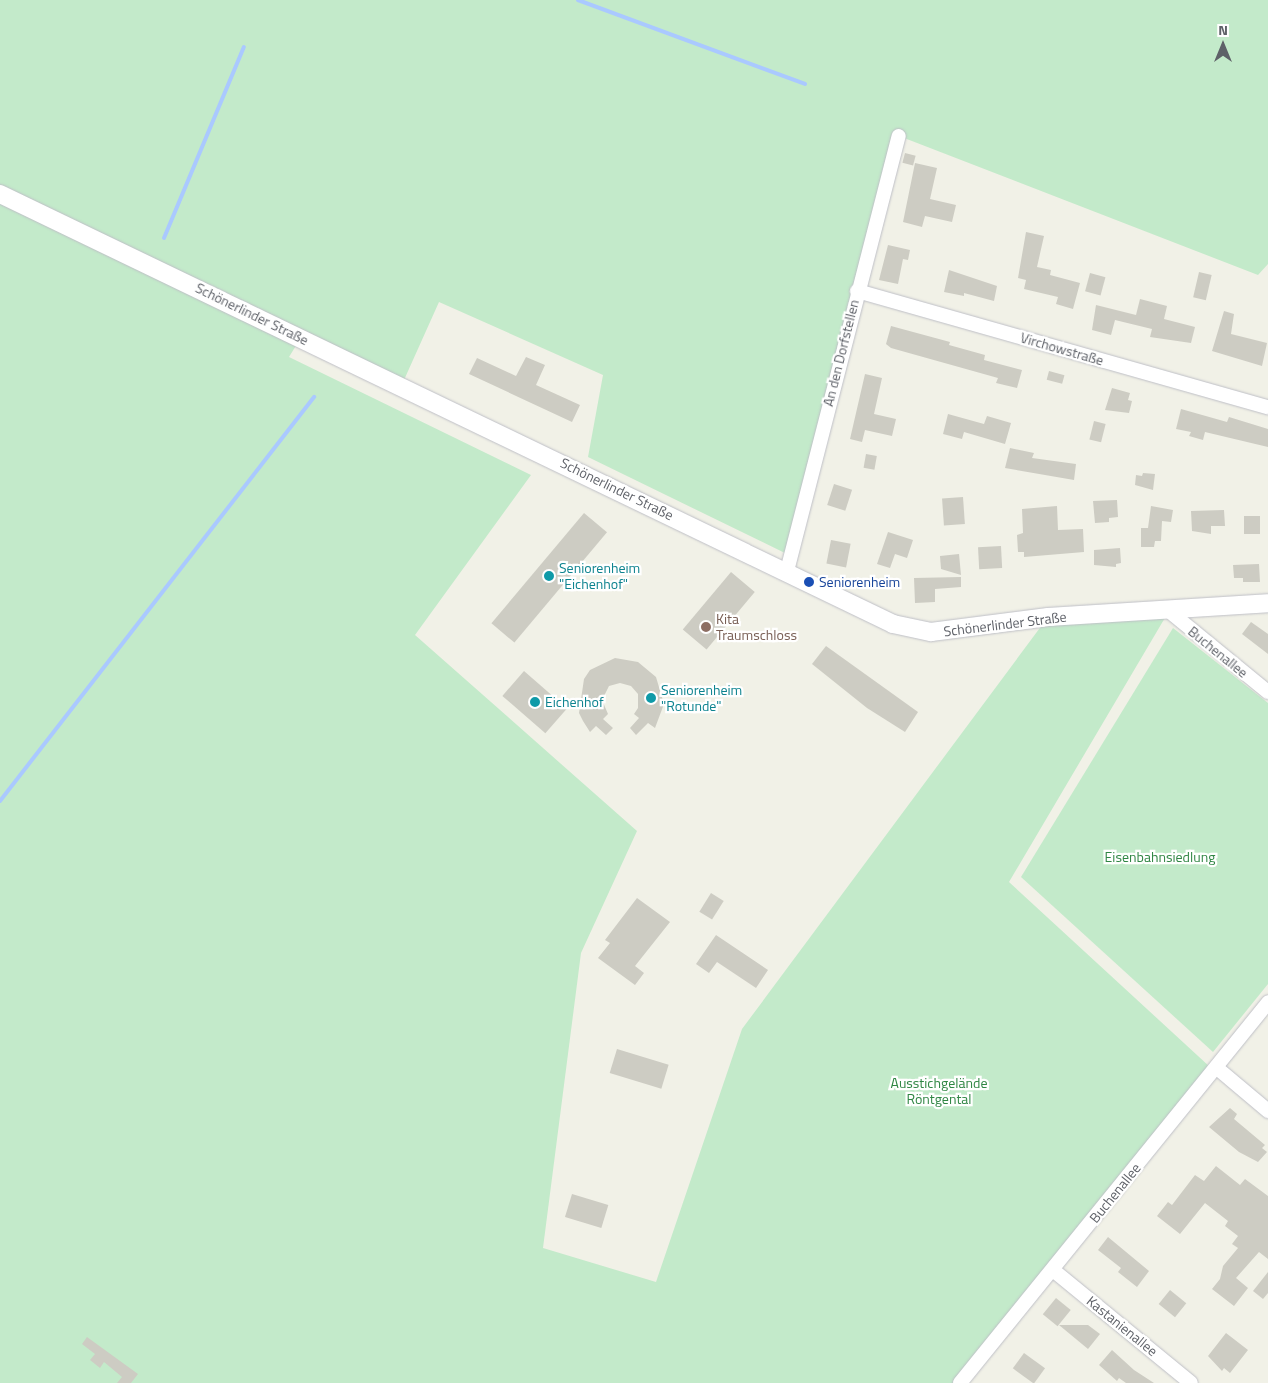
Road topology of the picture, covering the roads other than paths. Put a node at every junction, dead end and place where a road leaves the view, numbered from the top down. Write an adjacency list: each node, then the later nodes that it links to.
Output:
1 (899, 136): 3 (street, An den Dorfstellen)
2 (0, 194): 5 (street, Schönerlinder Straße)
3 (857, 291): 4 (street, Virchowstraße); 5 (street, An den Dorfstellen)
4 (1268, 407)
5 (787, 571): 7 (street, Schönerlinder Straße)
6 (1268, 603): 7 (street, Schönerlinder Straße)
7 (1169, 611): 8 (street, Buchenallee)
8 (1268, 692)
9 (1268, 1002): 10 (street, Buchenallee)
10 (1217, 1068): 11 (street); 12 (street, Buchenallee)
11 (1268, 1111)
12 (1053, 1270): 13 (street, Buchenallee); 14 (street, Kastanienallee)
13 (960, 1383)
14 (1191, 1383)

